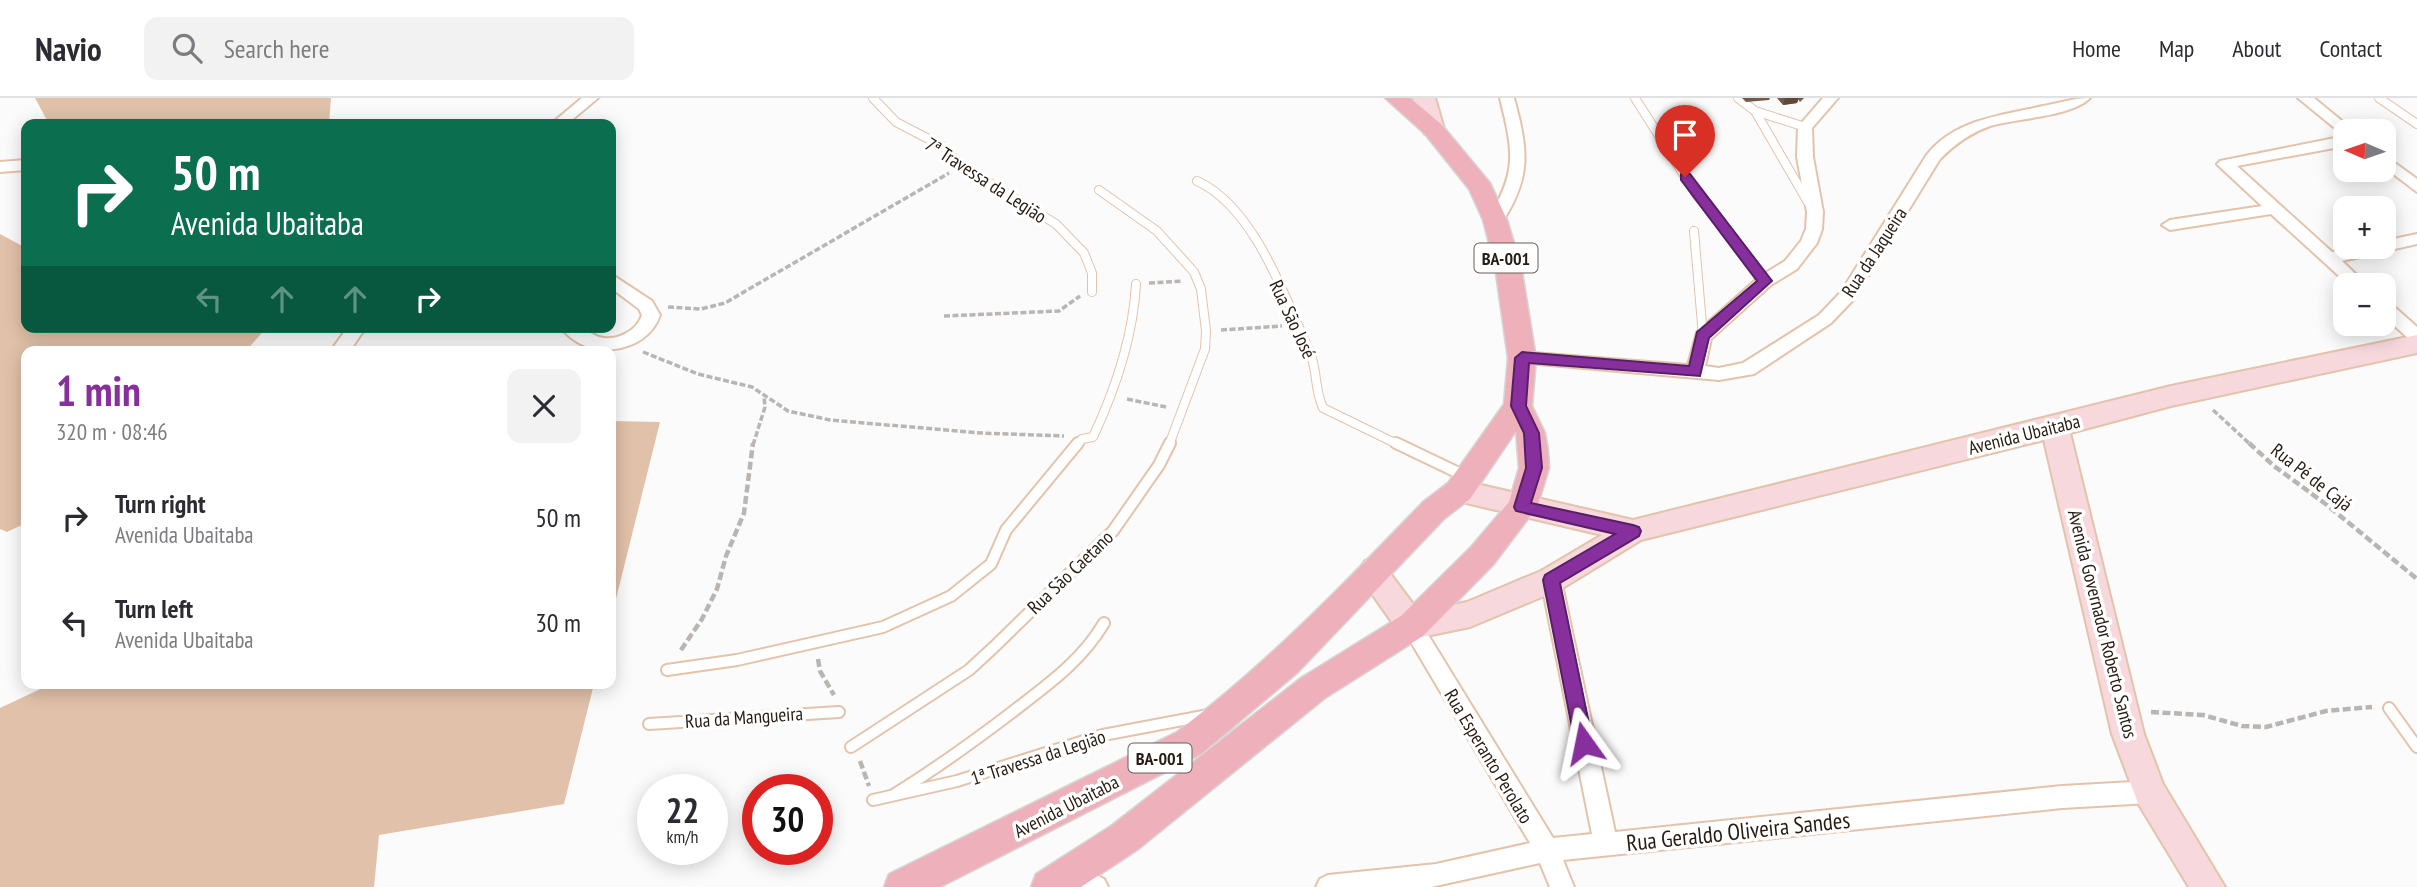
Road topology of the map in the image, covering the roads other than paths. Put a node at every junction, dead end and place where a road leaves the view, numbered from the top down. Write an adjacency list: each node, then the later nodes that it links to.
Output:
1 (591, 98): 13 (street)
2 (873, 98): 38 (lane, 7ª Travessa da Legião)
3 (1396, 98): 17 (main road, BA-001)
4 (1424, 98): 17 (main road)
5 (1507, 98): 27 (street)
6 (1635, 98): 35 (lane)
7 (1738, 98): 12 (lane)
8 (1831, 98): 16 (street)
9 (2083, 98): 45 (street, Rua da Jaqueira)
10 (2305, 98): 14 (street)
11 (2379, 98): 15 (lane)
12 (1755, 111): 16 (lane); 26 (lane)
13 (564, 119)
14 (2333, 120)
15 (2417, 124)
16 (1805, 127): 26 (street)
17 (1433, 129): 27 (main road, BA-001)
18 (2333, 143): 25 (street)
19 (21, 165): 20 (street)
20 (0, 167)
21 (2396, 170): 23 (street)
22 (1197, 181): 48 (lane, Rua São José)
23 (2417, 187)
24 (1099, 190): 60 (lane, Rua São Caetano)
25 (2273, 209): 28 (street); 33 (street)
26 (1815, 212): 35 (street)
27 (1495, 220): 44 (main road, BA-001)
28 (2170, 225)
29 (1694, 231): 41 (lane)
30 (2417, 239): 31 (street)
31 (2396, 243)
32 (2333, 257): 33 (street)
33 (2329, 258): 34 (street)
34 (2346, 273)
35 (1765, 281): 41 (street)
36 (616, 284): 40 (street)
37 (1136, 284): 55 (lane)
38 (1092, 292)
39 (2396, 318): 42 (street)
40 (577, 333)
41 (1703, 336): 45 (street)
42 (2417, 337)
43 (2417, 344): 47 (main road, Avenida Ubaitaba)
44 (1522, 358): 45 (street, Rua da Jaqueira); 46 (main road, BA-001)
45 (1695, 372)
46 (1518, 406): 48 (main road, BA-001); 49 (main road, BA-001)
47 (2055, 428): 50 (main road, Avenida Ubaitaba); 62 (main road, Avenida Governador Roberto Santos)
48 (1464, 485): 49 (main road, Avenida Ubaitaba); 51 (main road, Avenida Ubaitaba / BA-001)
49 (1522, 507): 50 (main road, Avenida Ubaitaba); 54 (main road, Avenida Ubaitaba / BA-001)
50 (1633, 531): 52 (main road, Avenida Ubaitaba)
51 (1375, 569): 54 (main road); 58 (main road, Avenida Ubaitaba / BA-001)
52 (1551, 580): 54 (main road, Avenida Ubaitaba); 65 (street)
53 (1104, 623): 63 (lane, 1ª Travessa da Legião)
54 (1412, 626): 66 (street, Rua Esperanto Perolato); 67 (main road, Avenida Ubaitaba / BA-001)
55 (667, 670)
56 (2389, 708): 61 (lane)
57 (839, 712): 59 (lane, Rua da Mangueira)
58 (1229, 715): 63 (lane, 1ª Travessa da Legião); 68 (main road, Avenida Ubaitaba / BA-001)
59 (649, 724)
60 (850, 747)
61 (2417, 747)
62 (2150, 792): 65 (street, Rua Geraldo Oliveira Sandes); 72 (main road, Avenida Governador Roberto Santos)
63 (888, 798): 64 (lane, 1ª Travessa da Legião)
64 (873, 800)
65 (1606, 844): 66 (street, Rua Geraldo Oliveira Sandes)
66 (1548, 850): 70 (street, Rua Geraldo Oliveira Sandes); 71 (street, Rua Esperanto Perolato)
67 (1051, 886): 69 (street)
68 (902, 887)
69 (1096, 887)
70 (1328, 887)
71 (1562, 887)
72 (2208, 887)

